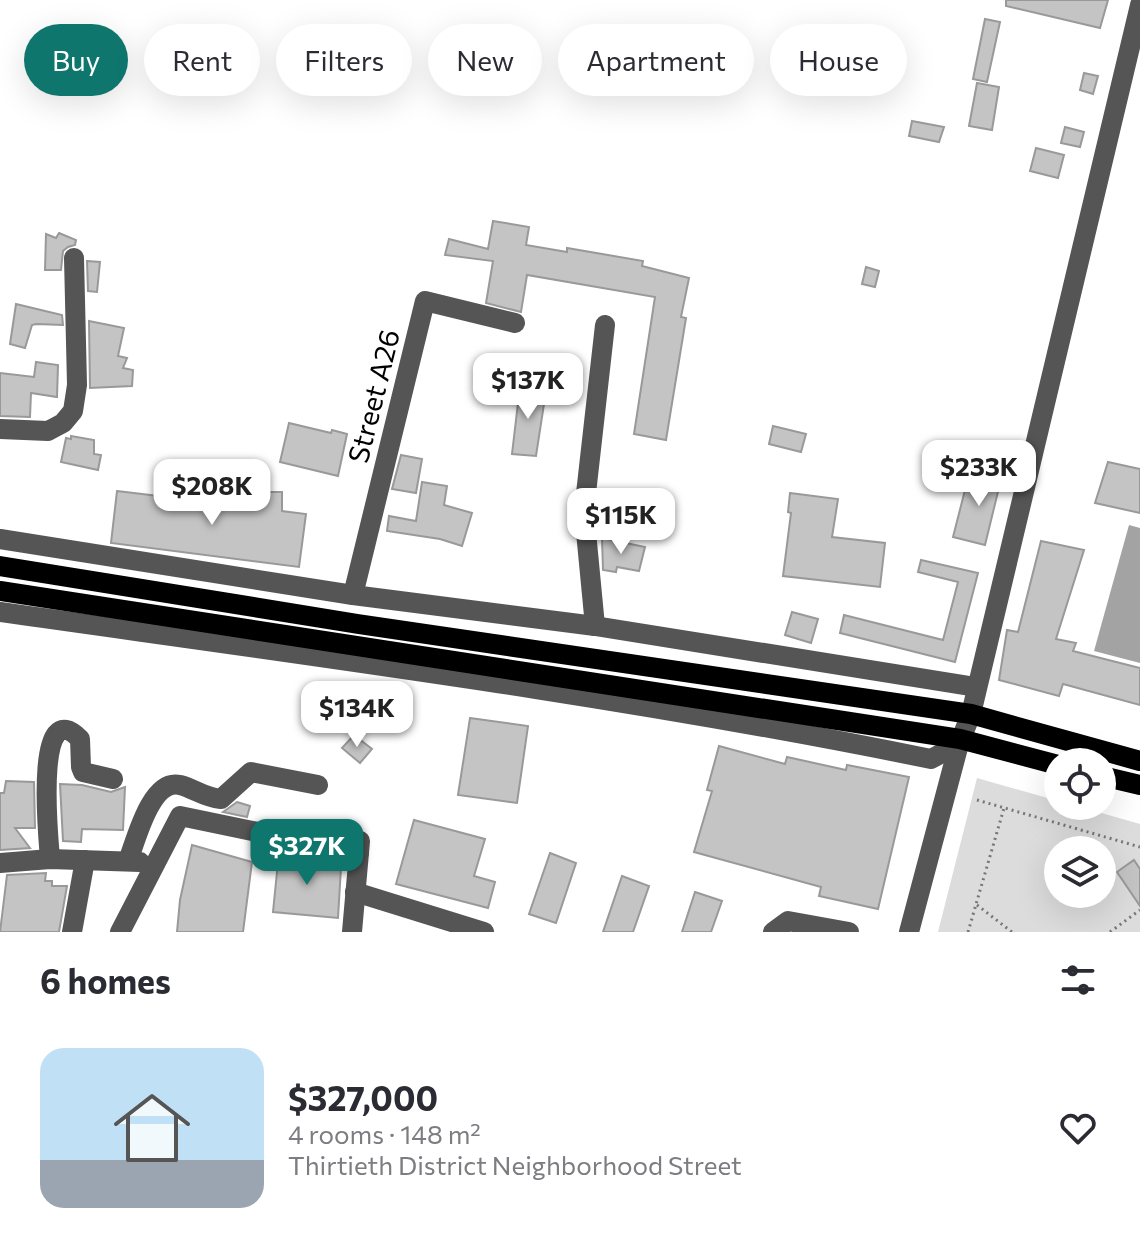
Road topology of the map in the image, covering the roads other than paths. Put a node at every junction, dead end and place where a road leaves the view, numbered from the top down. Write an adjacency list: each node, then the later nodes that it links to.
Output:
1 (1140, 5): 12 (street)
2 (74, 258): 5 (street)
3 (515, 323): 9 (street, Street A26)
4 (605, 325): 11 (street)
5 (0, 429)
6 (0, 539): 9 (street)
7 (0, 566): 13 (main road)
8 (0, 591): 14 (main road)
9 (353, 595): 11 (street)
10 (0, 612): 14 (street)
11 (595, 626): 12 (street)
12 (976, 687): 13 (street)
13 (971, 714): 14 (street); 15 (main road)
14 (959, 742): 16 (main road); 33 (street)
15 (1140, 761)
16 (1044, 762)
17 (113, 779): 21 (street)
18 (1116, 779): 20 (main road)
19 (318, 785): 23 (street)
20 (1140, 785)
21 (50, 859): 22 (street); 24 (street)
22 (85, 860): 23 (street); 27 (street)
23 (128, 861): 25 (street)
24 (0, 863)
25 (156, 863): 26 (street); 28 (street)
26 (355, 892): 29 (street); 30 (street)
27 (72, 932)
28 (120, 932)
29 (352, 932)
30 (484, 932)
31 (773, 932): 32 (street)
32 (849, 932)
33 (909, 932)

